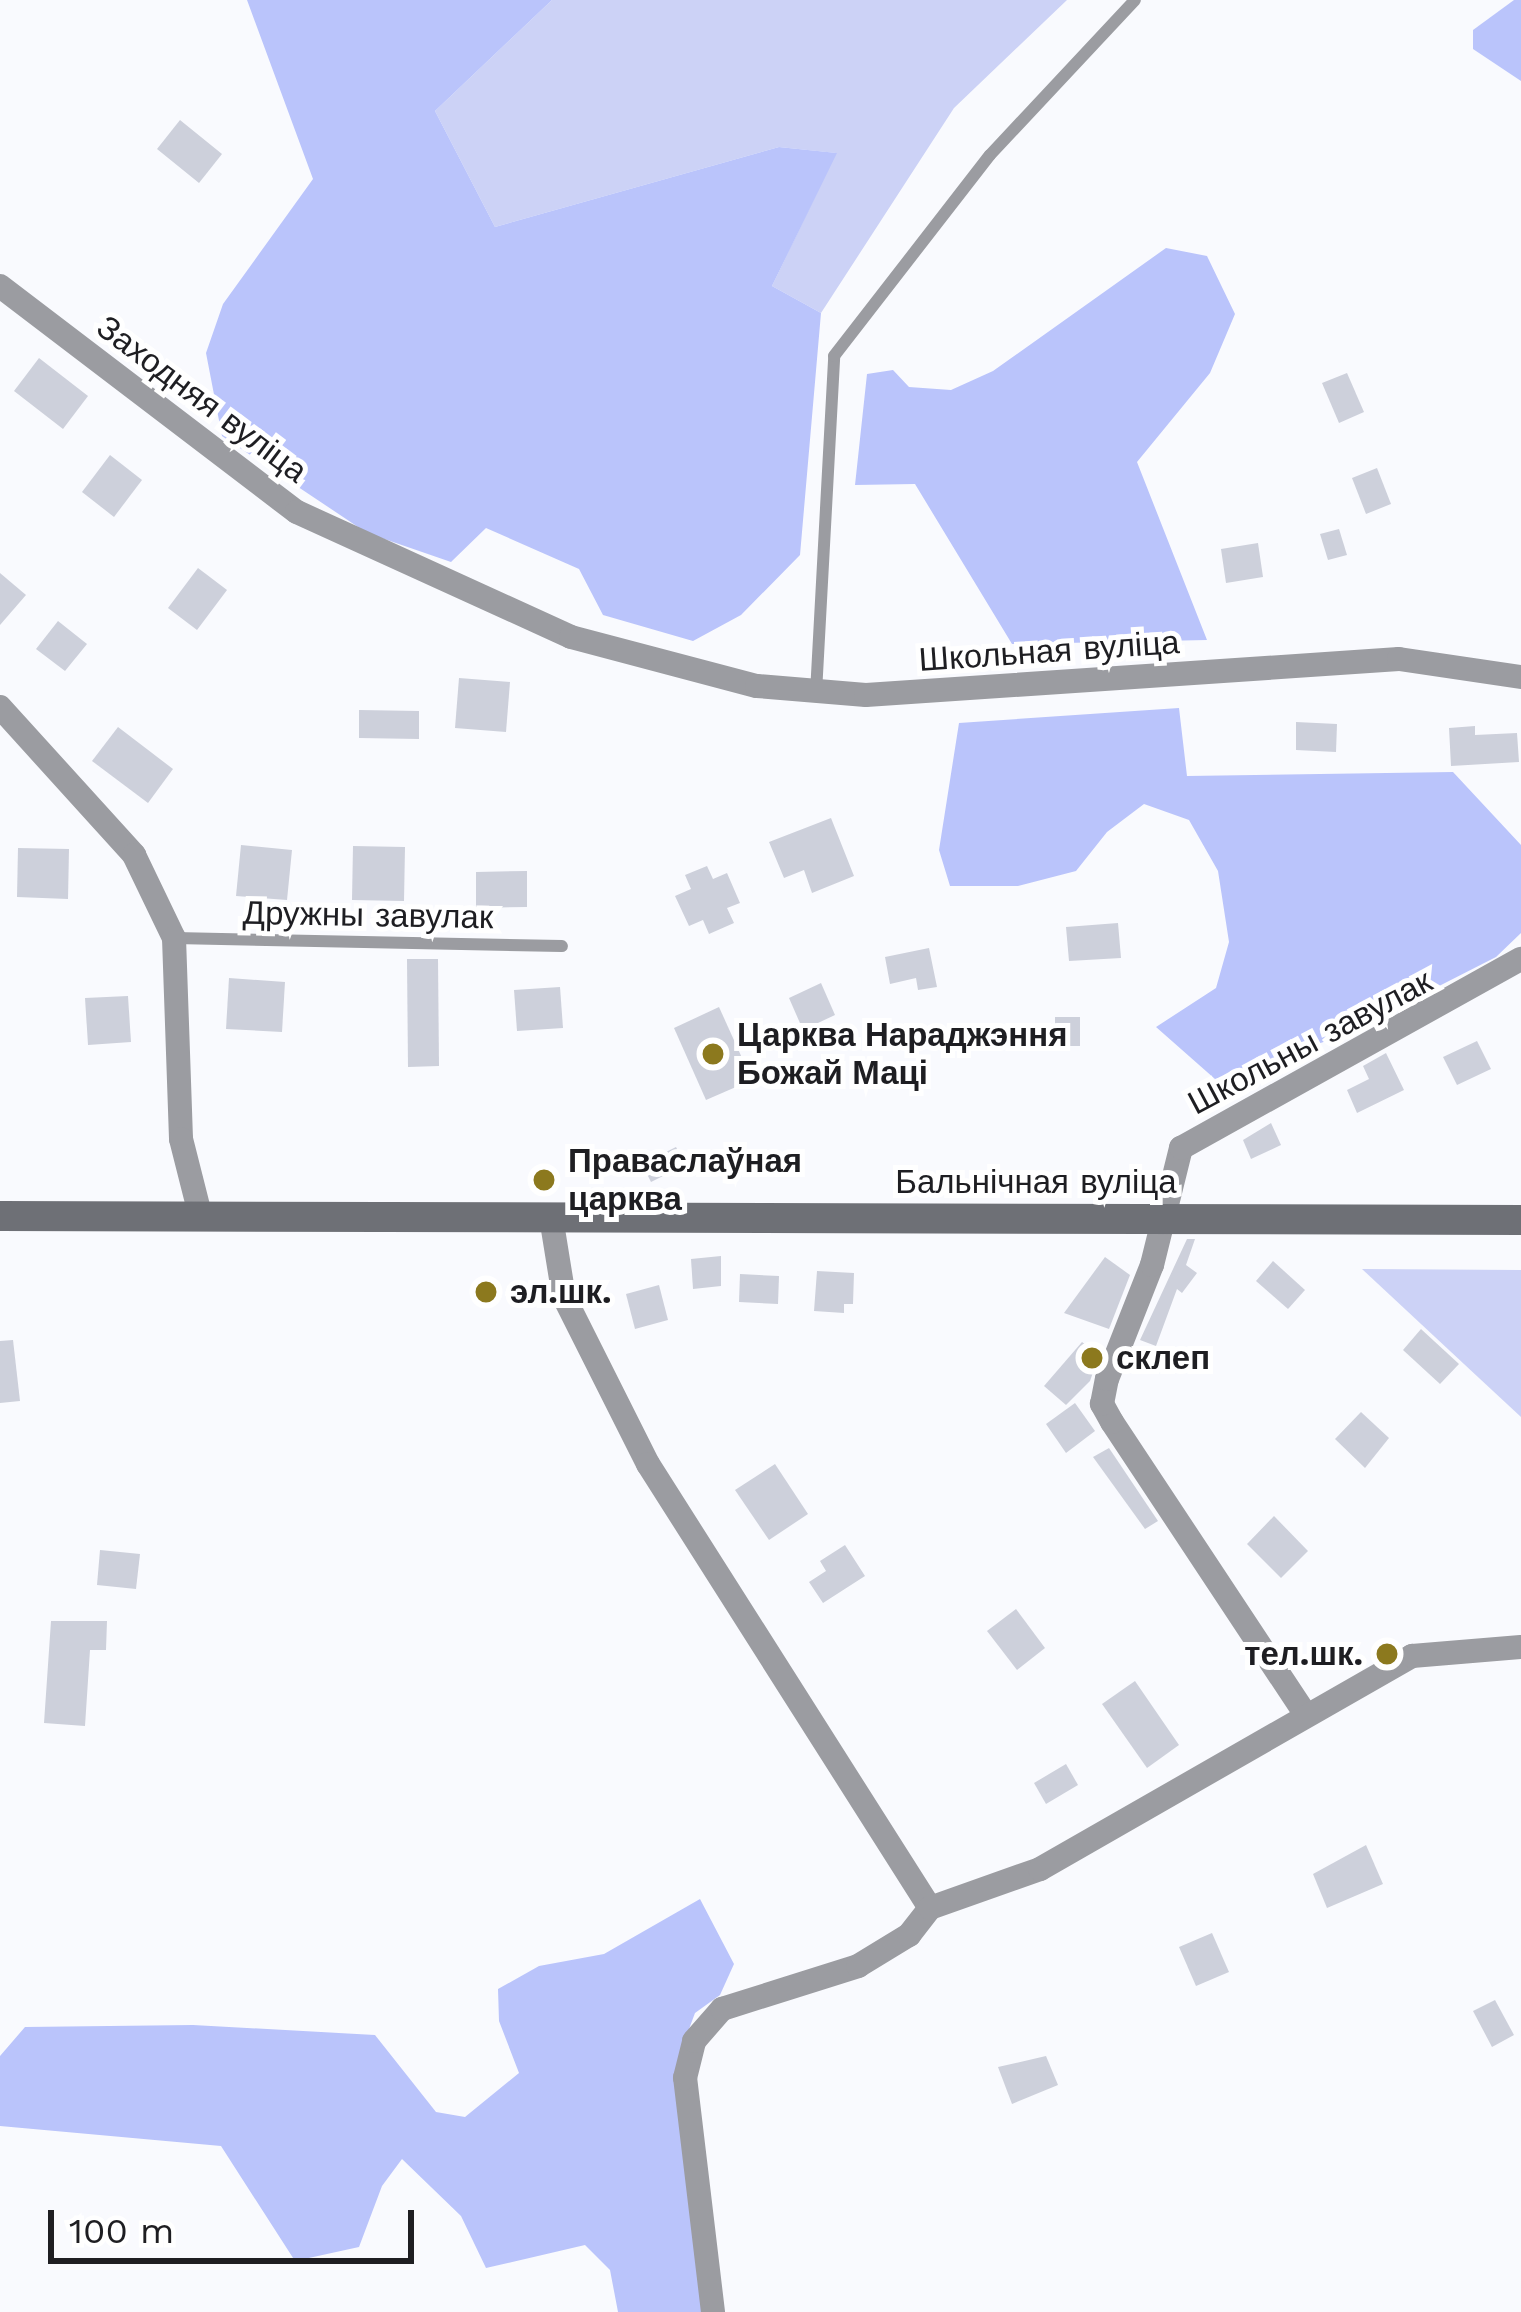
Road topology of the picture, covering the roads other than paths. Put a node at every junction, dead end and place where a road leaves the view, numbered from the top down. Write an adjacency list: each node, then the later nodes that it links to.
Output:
1 (1135, 0): 5 (lane)
2 (0, 286): 3 (street, Заходняя вуліца)
3 (579, 639): 5 (street, Школьная вуліца)
4 (1521, 676): 5 (street, Школьная вуліца)
5 (816, 694)
6 (0, 707): 7 (street)
7 (174, 938): 8 (lane, Дружны завулак); 12 (street)
8 (562, 946)
9 (1521, 959): 13 (street, Школьны завулак)
10 (0, 1216): 12 (street, Бальнічная вуліца)
11 (551, 1217): 12 (street, Бальнічная вуліца); 13 (street, Бальнічная вуліца); 17 (street)
12 (201, 1218)
13 (1165, 1218): 14 (street, Бальнічная вуліца); 16 (street, Школьны завулак)
14 (1521, 1220)
15 (1521, 1646): 16 (street)
16 (1304, 1712): 17 (street)
17 (930, 1908): 18 (street)
18 (713, 2312)

